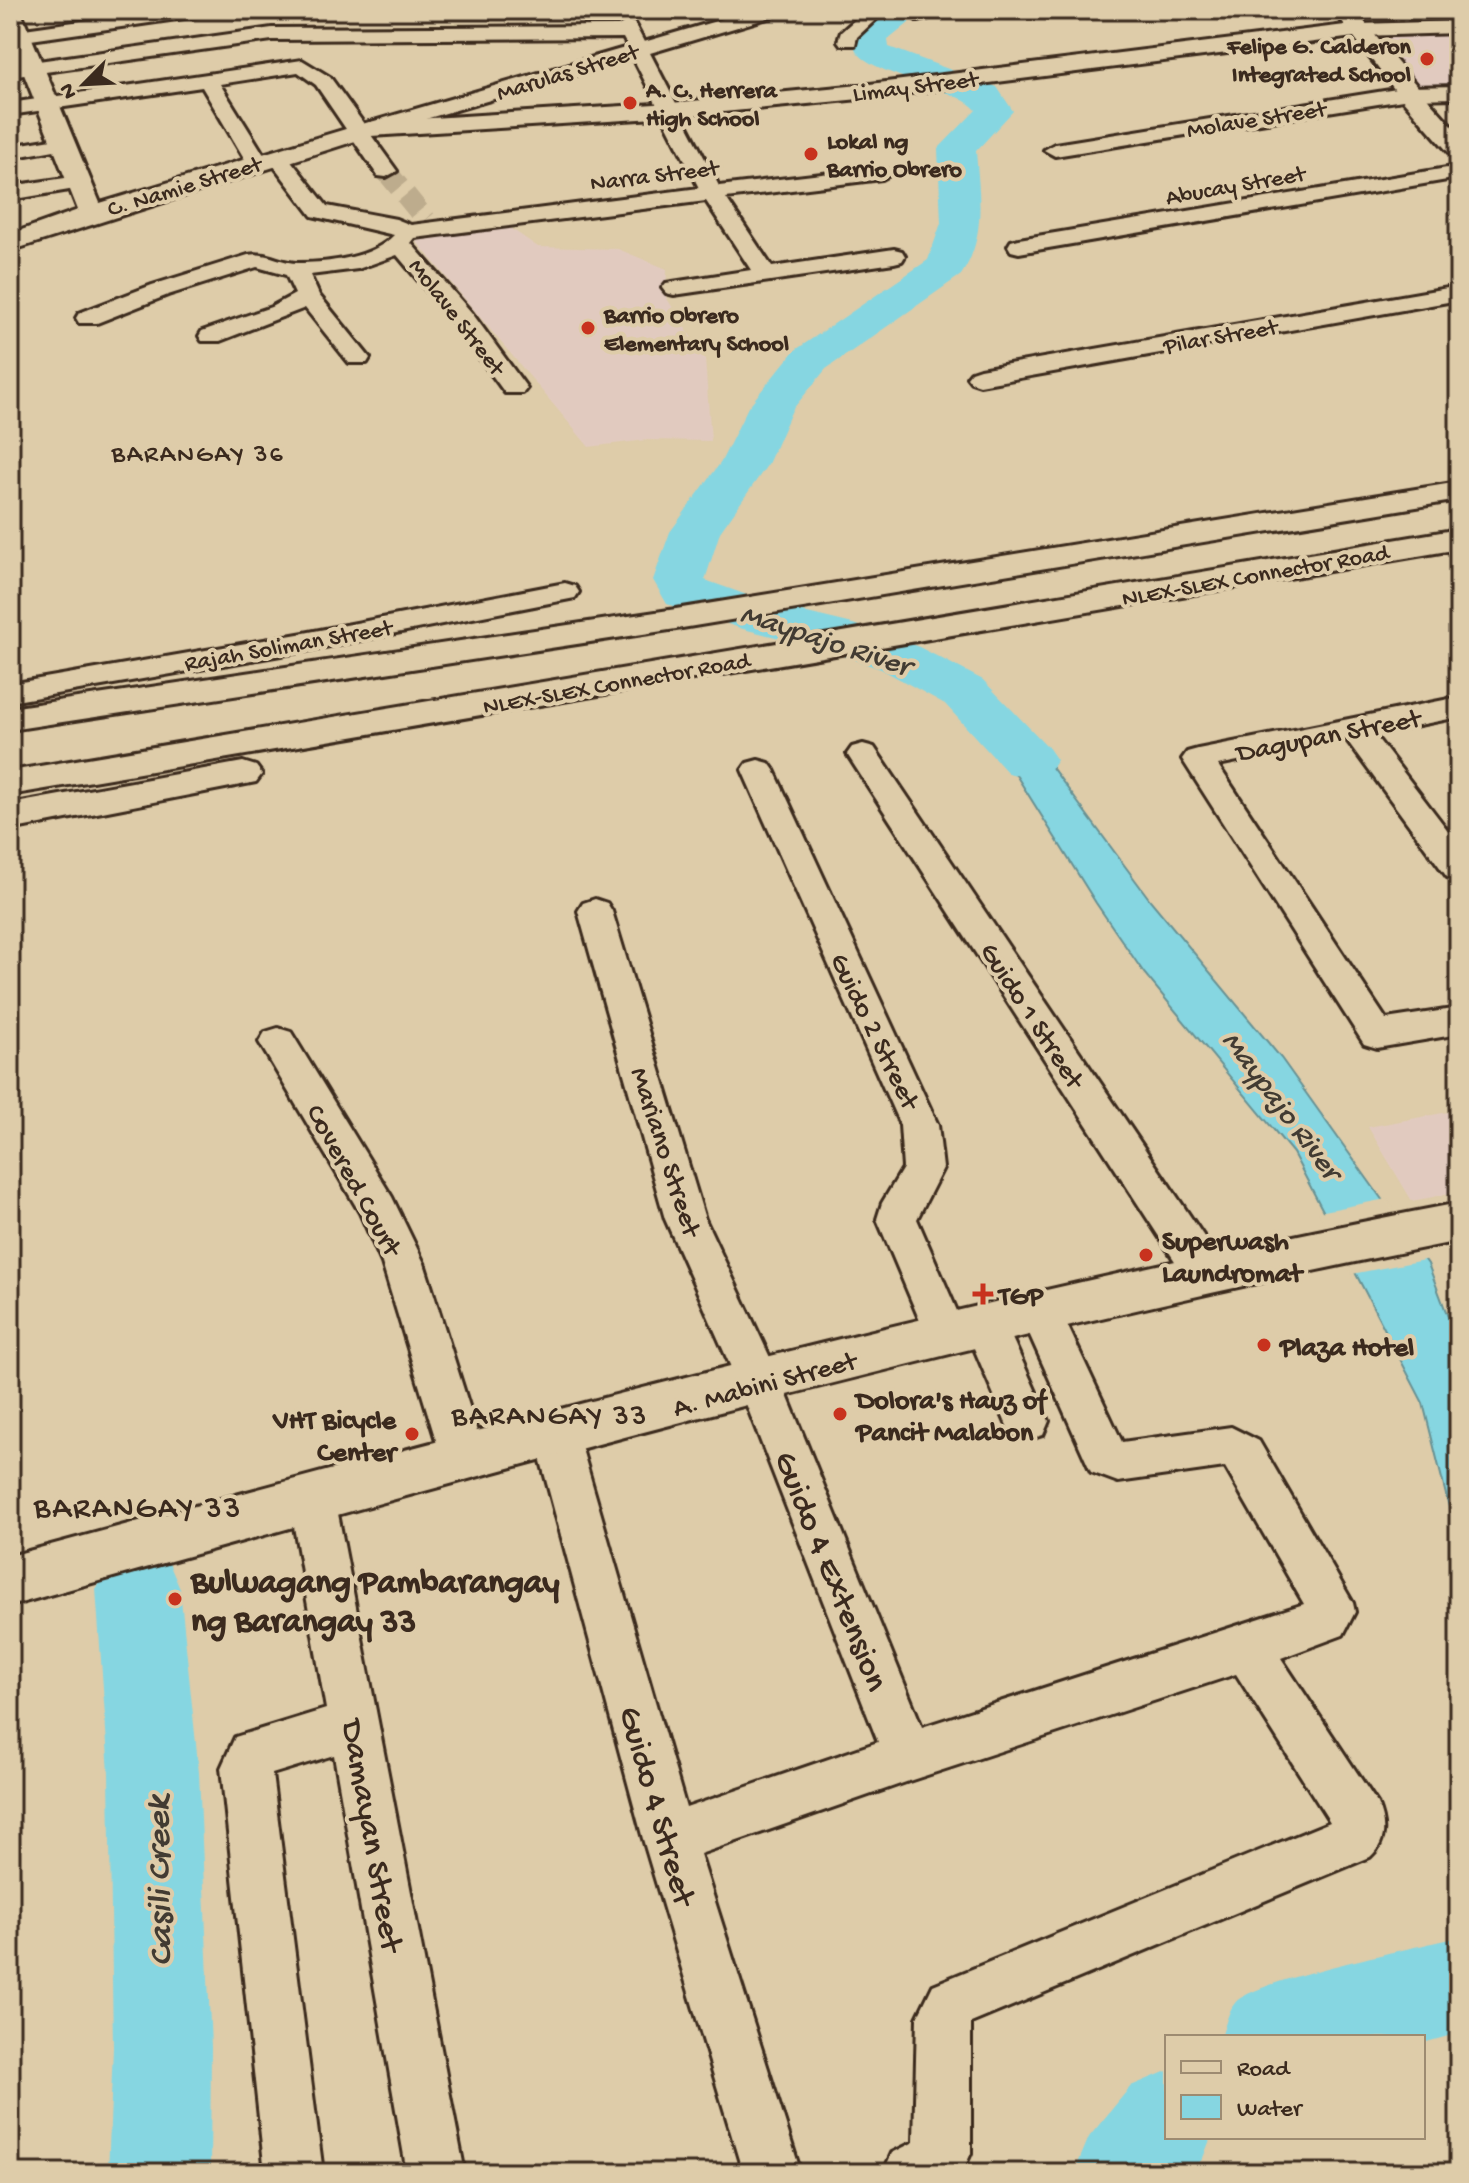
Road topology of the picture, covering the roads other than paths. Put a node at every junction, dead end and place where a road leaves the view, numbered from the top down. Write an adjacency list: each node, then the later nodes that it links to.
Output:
1 (198, 10): 11 (street)
2 (619, 10): 12 (street)
3 (774, 10): 12 (street, Marulas Street)
4 (877, 10): 13 (street)
5 (938, 10): 8 (street)
6 (1344, 10): 10 (main road)
7 (10, 12): 11 (main road)
8 (918, 15)
9 (1459, 27): 10 (street, Limay Street)
10 (1361, 30): 17 (main road); 20 (main road, Limay Street)
11 (15, 36): 14 (main road)
12 (634, 41): 14 (street); 20 (street); 21 (street, Marulas Street)
13 (848, 41)
14 (21, 70): 18 (main road)
15 (207, 79): 18 (street); 21 (street); 26 (street)
16 (1459, 92): 17 (street, Molave Street)
17 (1409, 93): 23 (main road); 24 (street, Molave Street)
18 (47, 103): 19 (street); 22 (main road)
19 (10, 109)
20 (671, 110): 21 (main road, Limay Street); 32 (street)
21 (364, 130): 26 (main road, C. Namie Street); 27 (street)
22 (64, 143): 25 (street); 30 (main road)
23 (1459, 149)
24 (1055, 150)
25 (10, 152)
26 (268, 160): 33 (main road, C. Namie Street); 35 (street)
27 (386, 171)
28 (1459, 172): 38 (street, Abucay Street)
29 (882, 173): 32 (street, Narra Street)
30 (79, 182): 31 (street); 33 (main road)
31 (10, 193)
32 (712, 193): 35 (street, Narra Street); 41 (street)
33 (92, 214): 34 (main road, C. Namie Street)
34 (44, 231): 36 (street); 37 (main road, C. Namie Street)
35 (417, 231): 40 (street); 49 (street, Molave Street)
36 (10, 236)
37 (10, 243)
38 (1019, 246)
39 (894, 256): 41 (street)
40 (296, 270): 44 (street); 45 (street)
41 (765, 273): 42 (street)
42 (674, 288)
43 (1459, 293): 48 (street, Pilar Street)
44 (308, 297): 46 (street); 47 (street)
45 (88, 318)
46 (211, 336)
47 (358, 358)
48 (980, 377)
49 (514, 388)
50 (1459, 491): 57 (main road)
51 (1459, 516): 60 (main road, NLEX-SLEX Connector Road)
52 (1459, 539): 54 (main road, NLEX-SLEX Connector Road)
53 (565, 592): 55 (street, Rajah Soliman Street)
54 (677, 672): 62 (main road, NLEX-SLEX Connector Road); 63 (main road)
55 (10, 693)
56 (1459, 707): 58 (street, Dagupan Street)
57 (10, 719)
58 (1353, 727): 64 (street); 66 (street, Dagupan Street)
59 (863, 754): 69 (street, Guido 1 Street)
60 (10, 757)
61 (758, 770): 71 (street, Guido 2 Street)
62 (10, 783)
63 (10, 817)
64 (1459, 869)
65 (595, 911): 72 (street, Mariano Street)
66 (1459, 1021)
67 (278, 1042): 75 (street, Covered Court)
68 (1440, 1226): 69 (main road, A. Mabini Street)
69 (1206, 1274): 70 (main road, A. Mabini Street)
70 (1041, 1313): 71 (main road, A. Mabini Street); 78 (street)
71 (966, 1330): 72 (main road, A. Mabini Street); 73 (street, Guido 2 Street)
72 (760, 1383): 74 (main road, A. Mabini Street); 80 (street, Guido 4 Extension)
73 (1027, 1421)
74 (556, 1435): 75 (main road, A. Mabini Street); 81 (street, Guido 4 Street)
75 (464, 1460): 76 (main road, A. Mabini Street)
76 (312, 1498): 77 (main road, A. Mabini Street); 79 (street, Damayan Street)
77 (10, 1581)
78 (1247, 1648): 80 (street); 85 (street)
79 (355, 1725): 82 (street); 83 (street, Damayan Street)
80 (909, 1756): 81 (street)
81 (669, 1839): 84 (street, Guido 4 Street)
82 (294, 2173)
83 (436, 2173)
84 (772, 2173)
85 (912, 2173)

